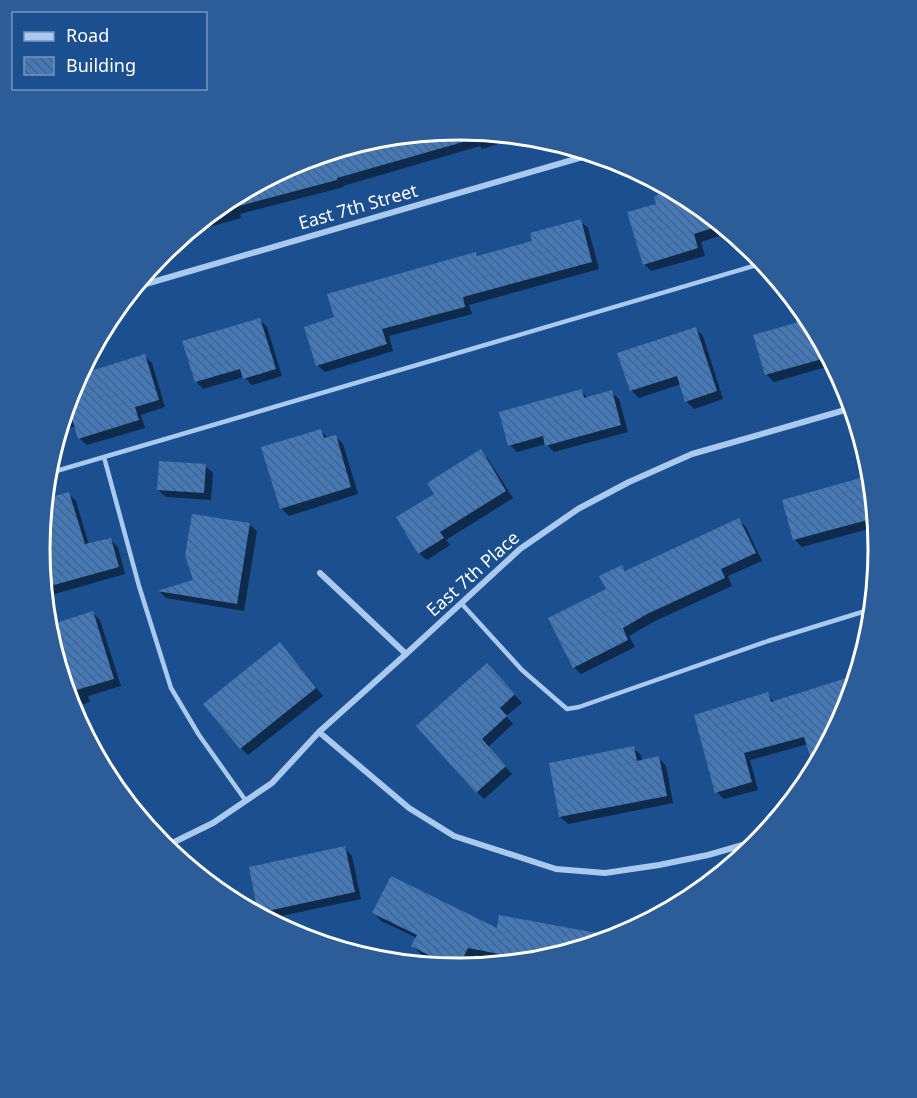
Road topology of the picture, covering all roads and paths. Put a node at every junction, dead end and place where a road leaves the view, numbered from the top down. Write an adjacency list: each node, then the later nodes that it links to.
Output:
1 (576, 158): 3 (street, East 7th Street)
2 (754, 266): 5 (lane)
3 (147, 284)
4 (843, 411): 8 (street, East 7th Place)
5 (104, 457): 6 (lane); 12 (lane)
6 (57, 471)
7 (320, 573): 10 (street)
8 (461, 603): 9 (lane); 10 (street, East 7th Place)
9 (863, 612)
10 (406, 654): 11 (street, East 7th Place)
11 (319, 732): 12 (street, East 7th Place); 14 (street)
12 (246, 801): 13 (street, East 7th Place)
13 (174, 842)
14 (740, 846)

